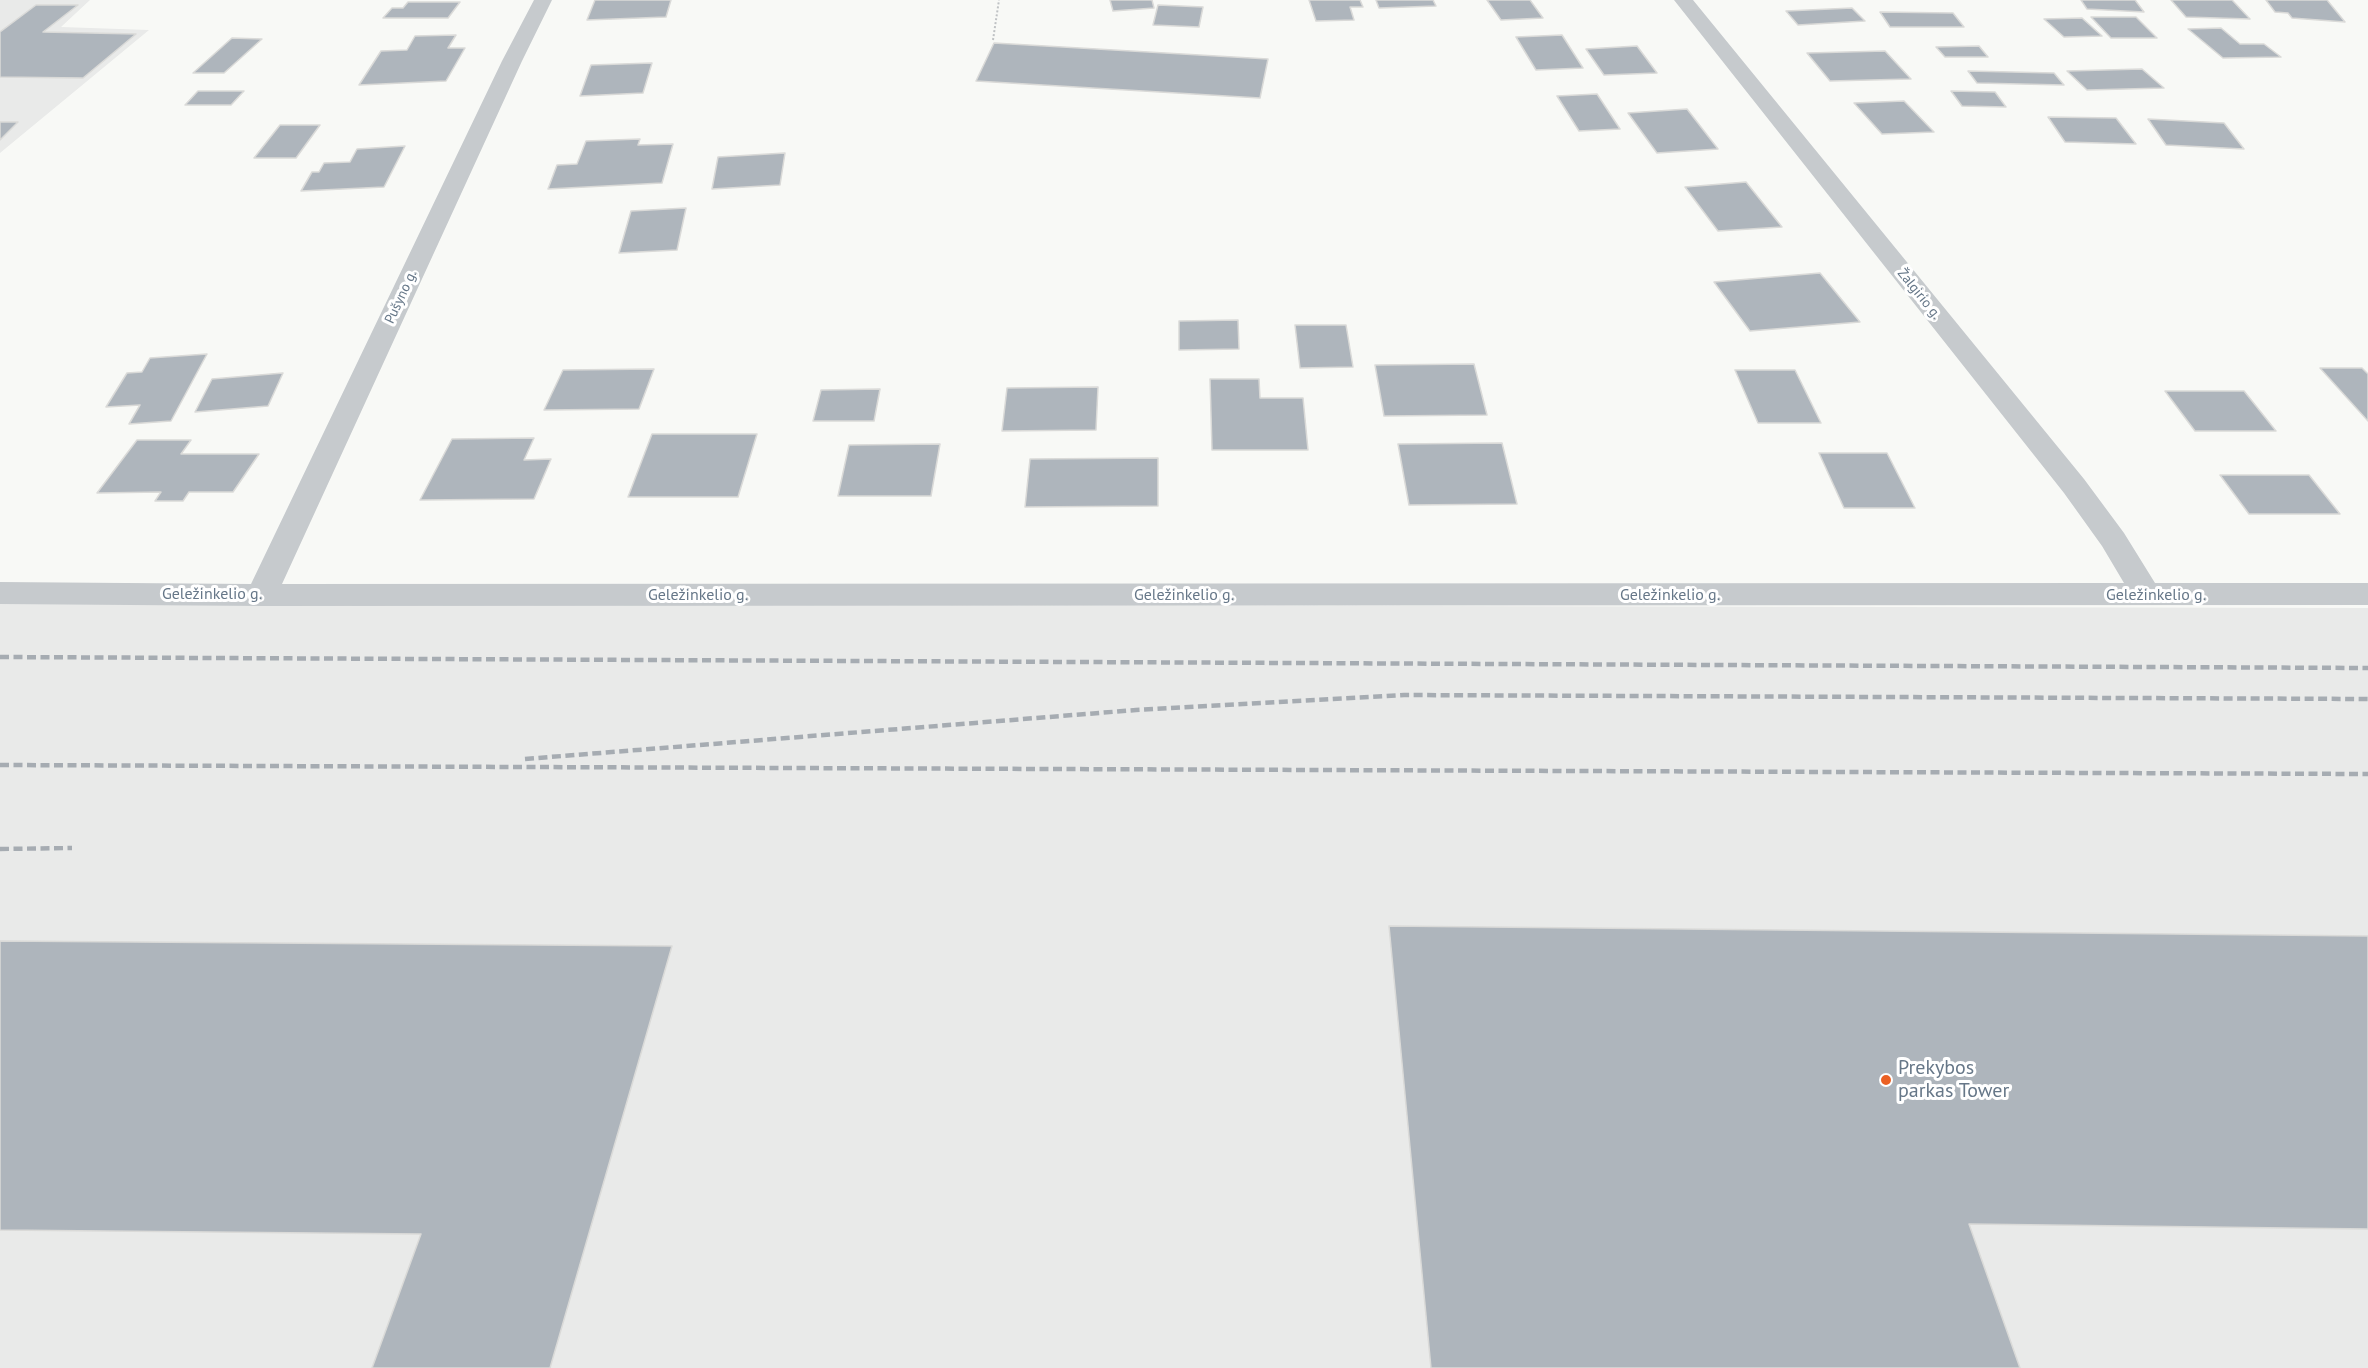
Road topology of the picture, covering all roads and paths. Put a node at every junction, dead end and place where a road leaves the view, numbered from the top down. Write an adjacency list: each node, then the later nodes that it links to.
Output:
1 (543, 0): 7 (street, Pušyno g.)
2 (999, 0): 4 (path)
3 (1683, 0): 8 (street, Žalgirio g.)
4 (993, 40)
5 (0, 593): 7 (street, Geležinkelio g.)
6 (2368, 594): 8 (street, Geležinkelio g.)
7 (261, 595): 8 (street, Geležinkelio g.)
8 (2147, 595)

